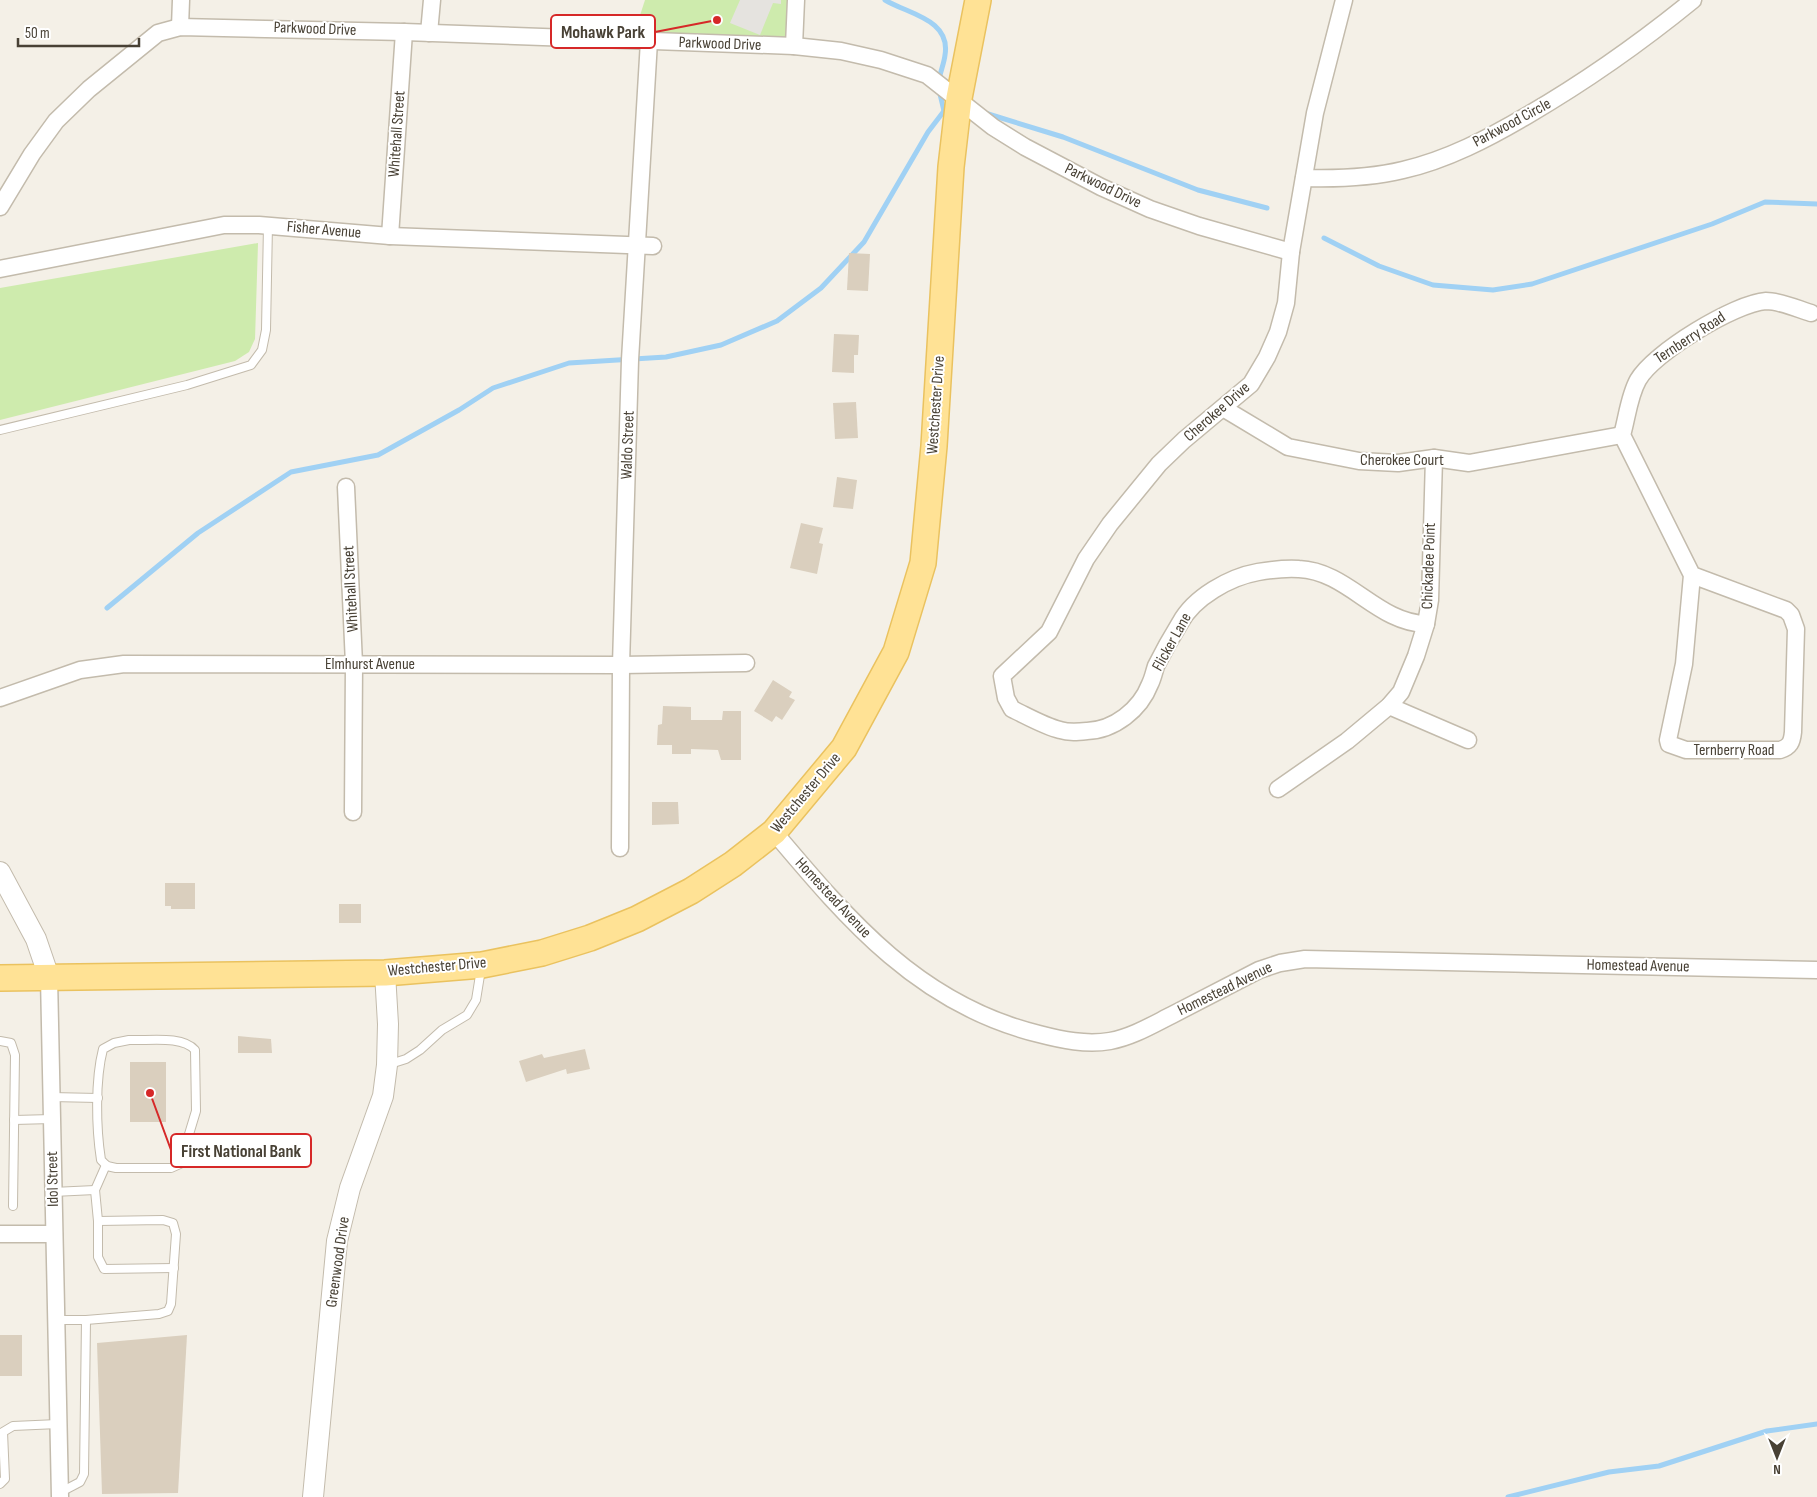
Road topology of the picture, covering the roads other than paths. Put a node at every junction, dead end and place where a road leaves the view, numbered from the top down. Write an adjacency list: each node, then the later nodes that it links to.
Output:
1 (181, 0): 7 (street)
2 (432, 0): 9 (street)
3 (796, 0): 11 (street)
4 (978, 0): 12 (main road, Westchester Drive)
5 (1344, 0): 13 (street, Cherokee Drive)
6 (1693, 0): 13 (street, Parkwood Circle)
7 (180, 27): 8 (street, Parkwood Drive); 14 (street, Parkwood Drive)
8 (404, 32): 9 (street, Parkwood Drive); 16 (street, Whitehall Street)
9 (429, 33): 10 (street, Parkwood Drive)
10 (649, 42): 11 (street, Parkwood Drive); 17 (street, Waldo Street)
11 (794, 46): 12 (street, Parkwood Drive)
12 (959, 98): 19 (street, Parkwood Drive); 38 (main road, Westchester Drive)
13 (1304, 178): 19 (street, Cherokee Drive)
14 (0, 207)
15 (268, 225): 16 (street, Fisher Avenue); 20 (street, Fisher Avenue); 23 (lane)
16 (390, 236): 17 (street, Fisher Avenue)
17 (636, 245): 18 (street, Fisher Avenue); 31 (street, Waldo Street)
18 (652, 246)
19 (1291, 252): 22 (street, Cherokee Drive)
20 (0, 269)
21 (1811, 313): 24 (street, Ternberry Road)
22 (1223, 408): 25 (street, Cherokee Court); 32 (street, Cherokee Drive)
23 (0, 430)
24 (1622, 435): 25 (street, Cherokee Court); 27 (street)
25 (1434, 458): 28 (street, Chickadee Point)
26 (346, 487): 30 (street, Whitehall Street)
27 (1692, 575): 27 (street, Ternberry Road)
28 (1426, 624): 32 (street, Flicker Lane); 34 (street, Chickadee Point)
29 (746, 663): 31 (street, Elmhurst Avenue)
30 (354, 664): 31 (street, Elmhurst Avenue); 33 (street, Elmhurst Avenue); 37 (street, Whitehall Street)
31 (621, 665): 39 (street, Waldo Street)
32 (1003, 683)
33 (0, 698)
34 (1390, 706): 35 (street); 36 (street, Chickadee Point)
35 (1468, 740)
36 (1278, 790)
37 (353, 812)
38 (774, 832): 41 (main road, Westchester Drive); 42 (street, Homestead Avenue)
39 (620, 848)
40 (0, 872): 44 (street, Idol Street)
41 (482, 965): 43 (main road, Westchester Drive); 47 (lane)
42 (1817, 970)
43 (385, 973): 44 (main road, Westchester Drive); 47 (street, Greenwood Drive)
44 (49, 977): 45 (main road, Westchester Drive); 48 (street, Idol Street)
45 (0, 978)
46 (0, 1041): 51 (lane)
47 (387, 1065): 65 (street, Greenwood Drive)
48 (51, 1097): 49 (lane); 50 (street, Idol Street)
49 (98, 1098): 52 (lane); 52 (lane)
50 (52, 1119): 51 (lane); 54 (street, Idol Street)
51 (14, 1120): 55 (lane)
52 (106, 1165): 53 (lane)
53 (95, 1190): 54 (lane); 56 (lane)
54 (53, 1192): 58 (street, Idol Street)
55 (14, 1206)
56 (98, 1221): 59 (lane); 59 (lane)
57 (0, 1234): 58 (street)
58 (54, 1234): 60 (street, Idol Street)
59 (174, 1268): 61 (lane)
60 (56, 1320): 61 (lane); 62 (street, Idol Street)
61 (86, 1320): 64 (lane)
62 (58, 1424): 63 (lane); 64 (street, Idol Street)
63 (0, 1484)
64 (59, 1495)
65 (313, 1497)

